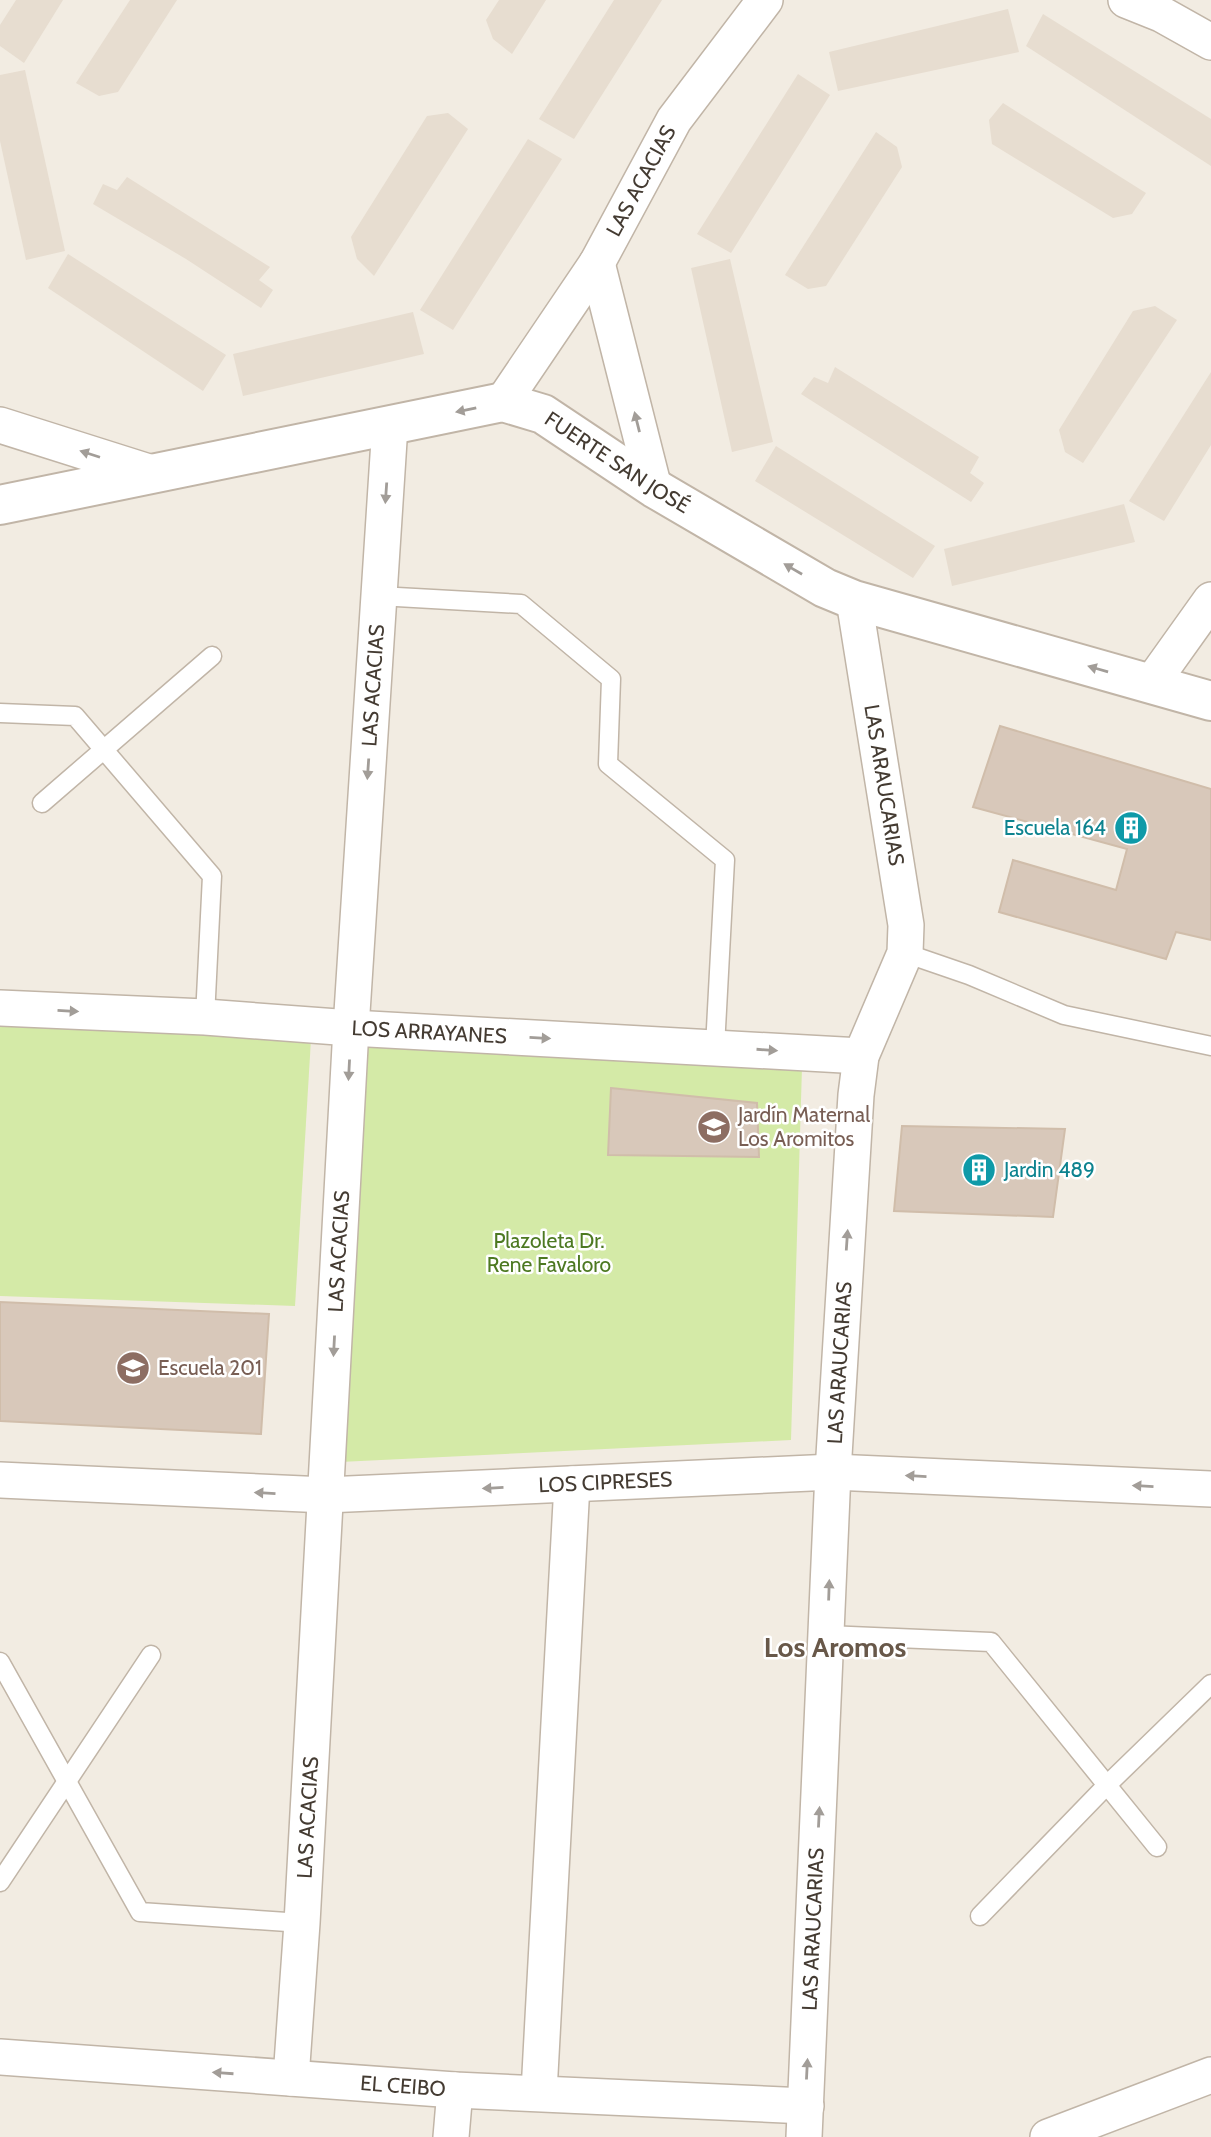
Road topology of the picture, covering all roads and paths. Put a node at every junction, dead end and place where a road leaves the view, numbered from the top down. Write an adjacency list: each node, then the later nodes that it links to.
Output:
1 (765, 0): 4 (street, LAS ACACIAS)
2 (1126, 0): 3 (street)
3 (1211, 42)
4 (597, 263): 5 (street, LAS ACACIAS); 9 (street, one-way to 4)
5 (503, 402): 7 (street, FUERTE SAN JOSÉ, one-way to 7); 9 (street, FUERTE SAN JOSÉ)
6 (0, 425): 8 (street, one-way to 6)
7 (390, 425): 8 (street, FUERTE SAN JOSÉ); 11 (street, LAS ACACIAS, one-way to 11)
8 (155, 474): 10 (street, FUERTE SAN JOSÉ)
9 (654, 488): 12 (street, FUERTE SAN JOSÉ, one-way to 9)
10 (0, 505)
11 (379, 596): 23 (street, LAS ACACIAS, one-way to 23); 25 (lane)
12 (854, 600): 15 (street, FUERTE SAN JOSÉ, one-way to 12); 20 (street, LAS ARAUCARIAS)
13 (1211, 600): 15 (street)
14 (212, 656): 18 (lane)
15 (1151, 684): 16 (street, FUERTE SAN JOSÉ)
16 (1211, 701)
17 (0, 713): 18 (lane)
18 (103, 749): 19 (lane); 22 (lane)
19 (42, 803)
20 (905, 953): 24 (lane); 26 (street, LAS ARAUCARIAS)
21 (0, 1008): 22 (street, LOS ARRAYANES, one-way to 22)
22 (205, 1017): 23 (street, LOS ARRAYANES)
23 (351, 1028): 25 (street, LOS ARRAYANES, one-way to 25); 31 (street, LAS ACACIAS, one-way to 31)
24 (1211, 1046)
25 (715, 1047): 26 (street, LOS ARRAYANES, one-way to 26)
26 (861, 1056): 27 (street, LAS ARAUCARIAS, one-way to 26)
27 (832, 1472): 29 (street, LOS CIPRESES); 30 (street, LOS CIPRESES, one-way to 27); 32 (street, LAS ARAUCARIAS, one-way to 27)
28 (0, 1480): 31 (street, LOS CIPRESES, one-way to 28)
29 (572, 1484): 31 (street, LOS CIPRESES, one-way to 31); 46 (street)
30 (1211, 1489)
31 (326, 1496): 41 (street, LAS ACACIAS)
32 (827, 1635): 37 (lane); 47 (street, LAS ARAUCARIAS, one-way to 32)
33 (151, 1655): 36 (lane)
34 (0, 1662): 36 (lane)
35 (1211, 1684): 37 (lane)
36 (68, 1783): 39 (lane); 41 (lane)
37 (1107, 1785): 38 (lane); 40 (lane)
38 (1157, 1847)
39 (0, 1882)
40 (980, 1916)
41 (302, 1923): 44 (street, LAS ACACIAS)
42 (0, 2057): 44 (street, EL CEIBO, one-way to 42)
43 (1211, 2075): 49 (street)
44 (291, 2078): 45 (street, EL CEIBO)
45 (455, 2090): 46 (street, EL CEIBO); 48 (street)
46 (539, 2092): 47 (street, EL CEIBO)
47 (805, 2121)
48 (451, 2137)
49 (1048, 2137)

